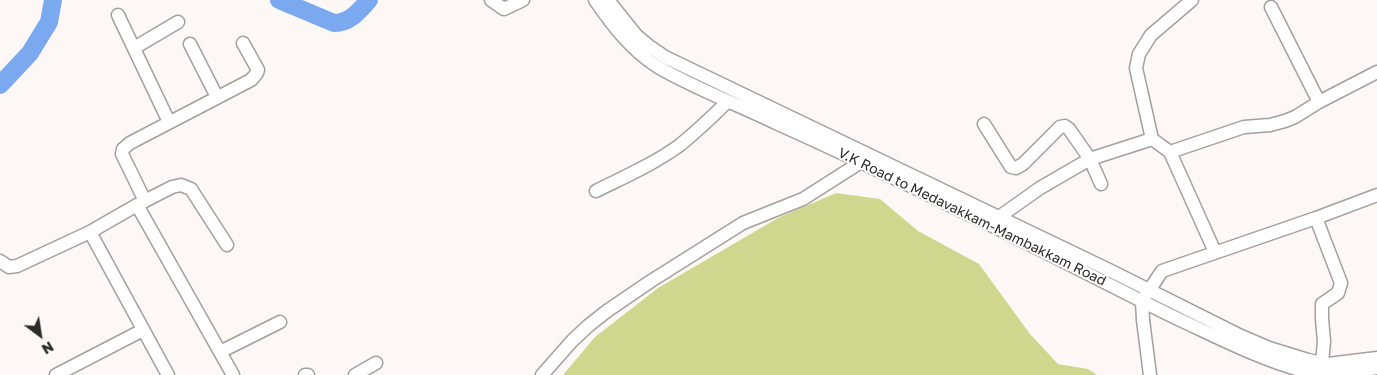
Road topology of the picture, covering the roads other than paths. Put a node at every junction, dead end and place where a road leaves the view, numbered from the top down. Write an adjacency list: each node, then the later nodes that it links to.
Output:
1 (491, 0): 2 (street)
2 (523, 0)
3 (595, 0): 14 (street, V.K Road to Medavakkam-Mambakkam Road)
4 (1192, 0): 18 (street)
5 (611, 1): 20 (street, V.K Road to Medavakkam-Mambakkam Road)
6 (1272, 7): 15 (street)
7 (118, 15): 11 (street)
8 (178, 22): 11 (street)
9 (243, 43): 13 (street)
10 (190, 44): 13 (street)
11 (134, 48): 16 (street)
12 (1377, 72): 15 (street)
13 (217, 98): 16 (street)
14 (728, 100): 20 (street, V.K Road to Medavakkam-Mambakkam Road); 23 (street)
15 (1319, 102): 19 (street)
16 (169, 122): 25 (street)
17 (984, 124): 21 (street)
18 (1152, 139): 19 (street); 21 (street)
19 (1170, 152): 30 (street)
20 (864, 158): 26 (street, V.K Road to Medavakkam-Mambakkam Road); 32 (street, V.K Road to Medavakkam-Mambakkam Road); 44 (street)
21 (1090, 159): 22 (street); 26 (street)
22 (1101, 184)
23 (596, 191)
24 (1377, 194): 27 (street)
25 (141, 203): 28 (street); 29 (street); 35 (street)
26 (999, 217): 32 (street, V.K Road to Medavakkam-Mambakkam Road)
27 (1316, 218): 30 (street); 38 (street)
28 (90, 232): 31 (street); 34 (street)
29 (227, 245)
30 (1215, 252): 32 (street)
31 (0, 261)
32 (1146, 296): 38 (street, V.K Road to Medavakkam-Mambakkam Road); 39 (street, V.K Road to Medavakkam-Mambakkam Road); 45 (street)
33 (280, 322): 35 (street)
34 (143, 330): 40 (street); 41 (street)
35 (220, 352): 42 (street)
36 (1377, 358): 38 (street, V.K Road to Medavakkam-Mambakkam Road)
37 (376, 363): 43 (street)
38 (1322, 363)
39 (1377, 368)
40 (56, 375)
41 (168, 375)
42 (233, 375)
43 (355, 375)
44 (542, 375)
45 (1150, 375)

